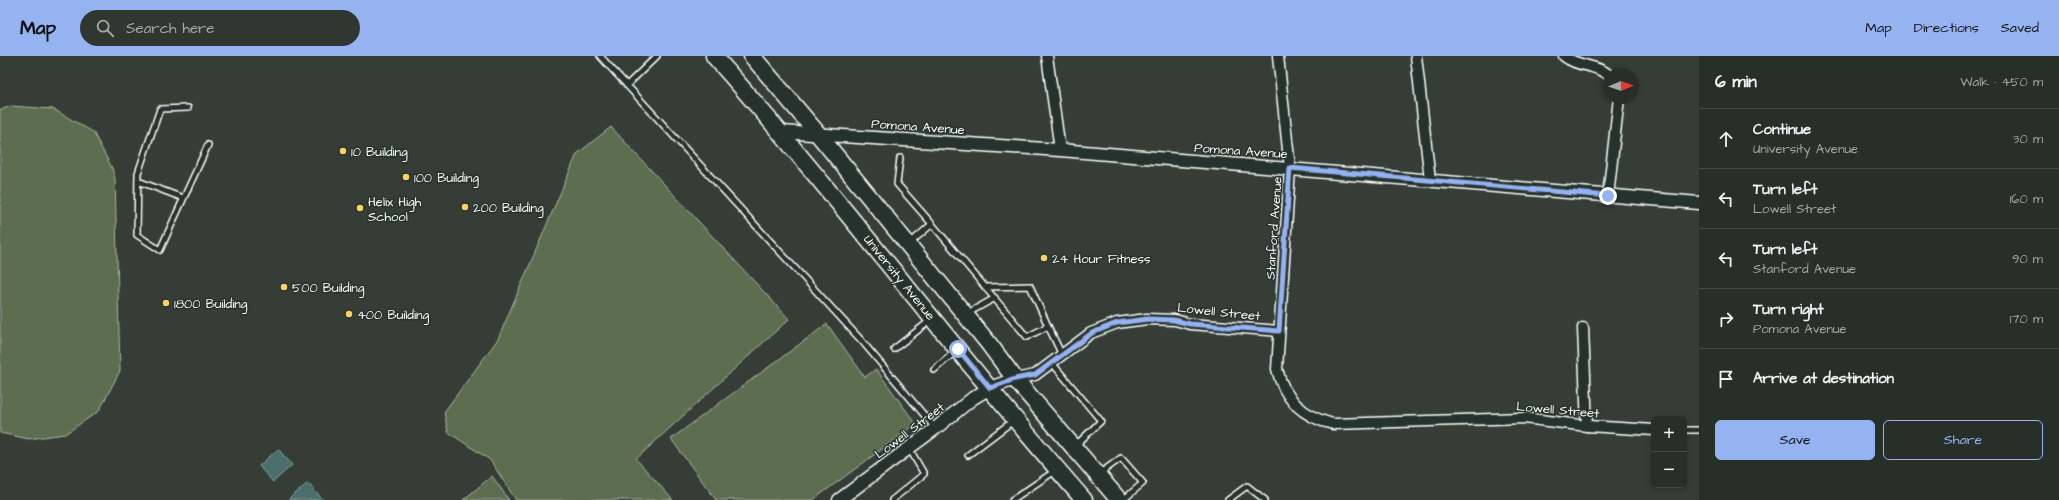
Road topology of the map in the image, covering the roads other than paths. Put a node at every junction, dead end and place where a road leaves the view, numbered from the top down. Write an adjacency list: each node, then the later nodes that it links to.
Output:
1 (600, 56): 10 (lane)
2 (657, 56): 10 (lane)
3 (714, 56): 13 (main road, University Avenue)
4 (752, 56): 14 (main road, University Avenue)
5 (1047, 56): 16 (street)
6 (1278, 56): 18 (street, Stanford Avenue)
7 (1416, 56): 19 (street)
8 (1564, 56): 9 (street)
9 (1603, 72)
10 (627, 85): 42 (lane)
11 (1618, 104): 21 (street)
12 (188, 108): 20 (lane)
13 (781, 132): 14 (street, Pomona Avenue); 29 (main road, University Avenue)
14 (818, 134): 16 (street, Pomona Avenue); 25 (main road, University Avenue)
15 (208, 146): 22 (lane)
16 (1060, 150): 18 (street, Pomona Avenue)
17 (900, 158): 24 (lane)
18 (1290, 168): 19 (street, Pomona Avenue); 32 (street, Stanford Avenue)
19 (1430, 180): 21 (street, Pomona Avenue)
20 (138, 181): 22 (lane); 22 (lane)
21 (1608, 196): 23 (street, Pomona Avenue)
22 (183, 198)
23 (1699, 202)
24 (932, 224): 25 (lane); 26 (lane)
25 (908, 245): 28 (main road, University Avenue)
26 (986, 287): 27 (lane); 30 (lane)
27 (995, 298): 28 (lane); 30 (lane)
28 (965, 315): 38 (main road, University Avenue)
29 (933, 318): 33 (lane); 34 (main road, University Avenue)
30 (1048, 326): 35 (lane)
31 (1583, 328): 41 (street)
32 (1279, 331): 35 (street, Lowell Street); 41 (street, Lowell Street)
33 (894, 349)
34 (958, 349): 37 (lane); 39 (main road, University Avenue)
35 (1062, 355): 36 (street, Lowell Street)
36 (1052, 363): 38 (street, Lowell Street); 46 (lane)
37 (934, 370)
38 (1015, 379): 39 (street, Lowell Street); 46 (main road, University Avenue)
39 (990, 388): 40 (main road, University Avenue); 42 (street, Lowell Street)
40 (1016, 419): 48 (lane); 49 (main road, University Avenue)
41 (1587, 426): 43 (street, Lowell Street)
42 (936, 428): 47 (street, Lowell Street)
43 (1651, 430)
44 (1687, 430): 45 (lane)
45 (1699, 430)
46 (1074, 446): 50 (main road, University Avenue)
47 (909, 448): 51 (street, Lowell Street); 52 (lane)
48 (968, 455)
49 (1057, 469): 53 (lane); 54 (main road, University Avenue)
50 (1098, 474): 55 (main road, University Avenue); 56 (lane)
51 (839, 500)
52 (892, 500)
53 (1012, 500)
54 (1084, 500)
55 (1119, 500)
56 (1123, 500)
57 (1228, 500): 58 (lane)
58 (1265, 500)

